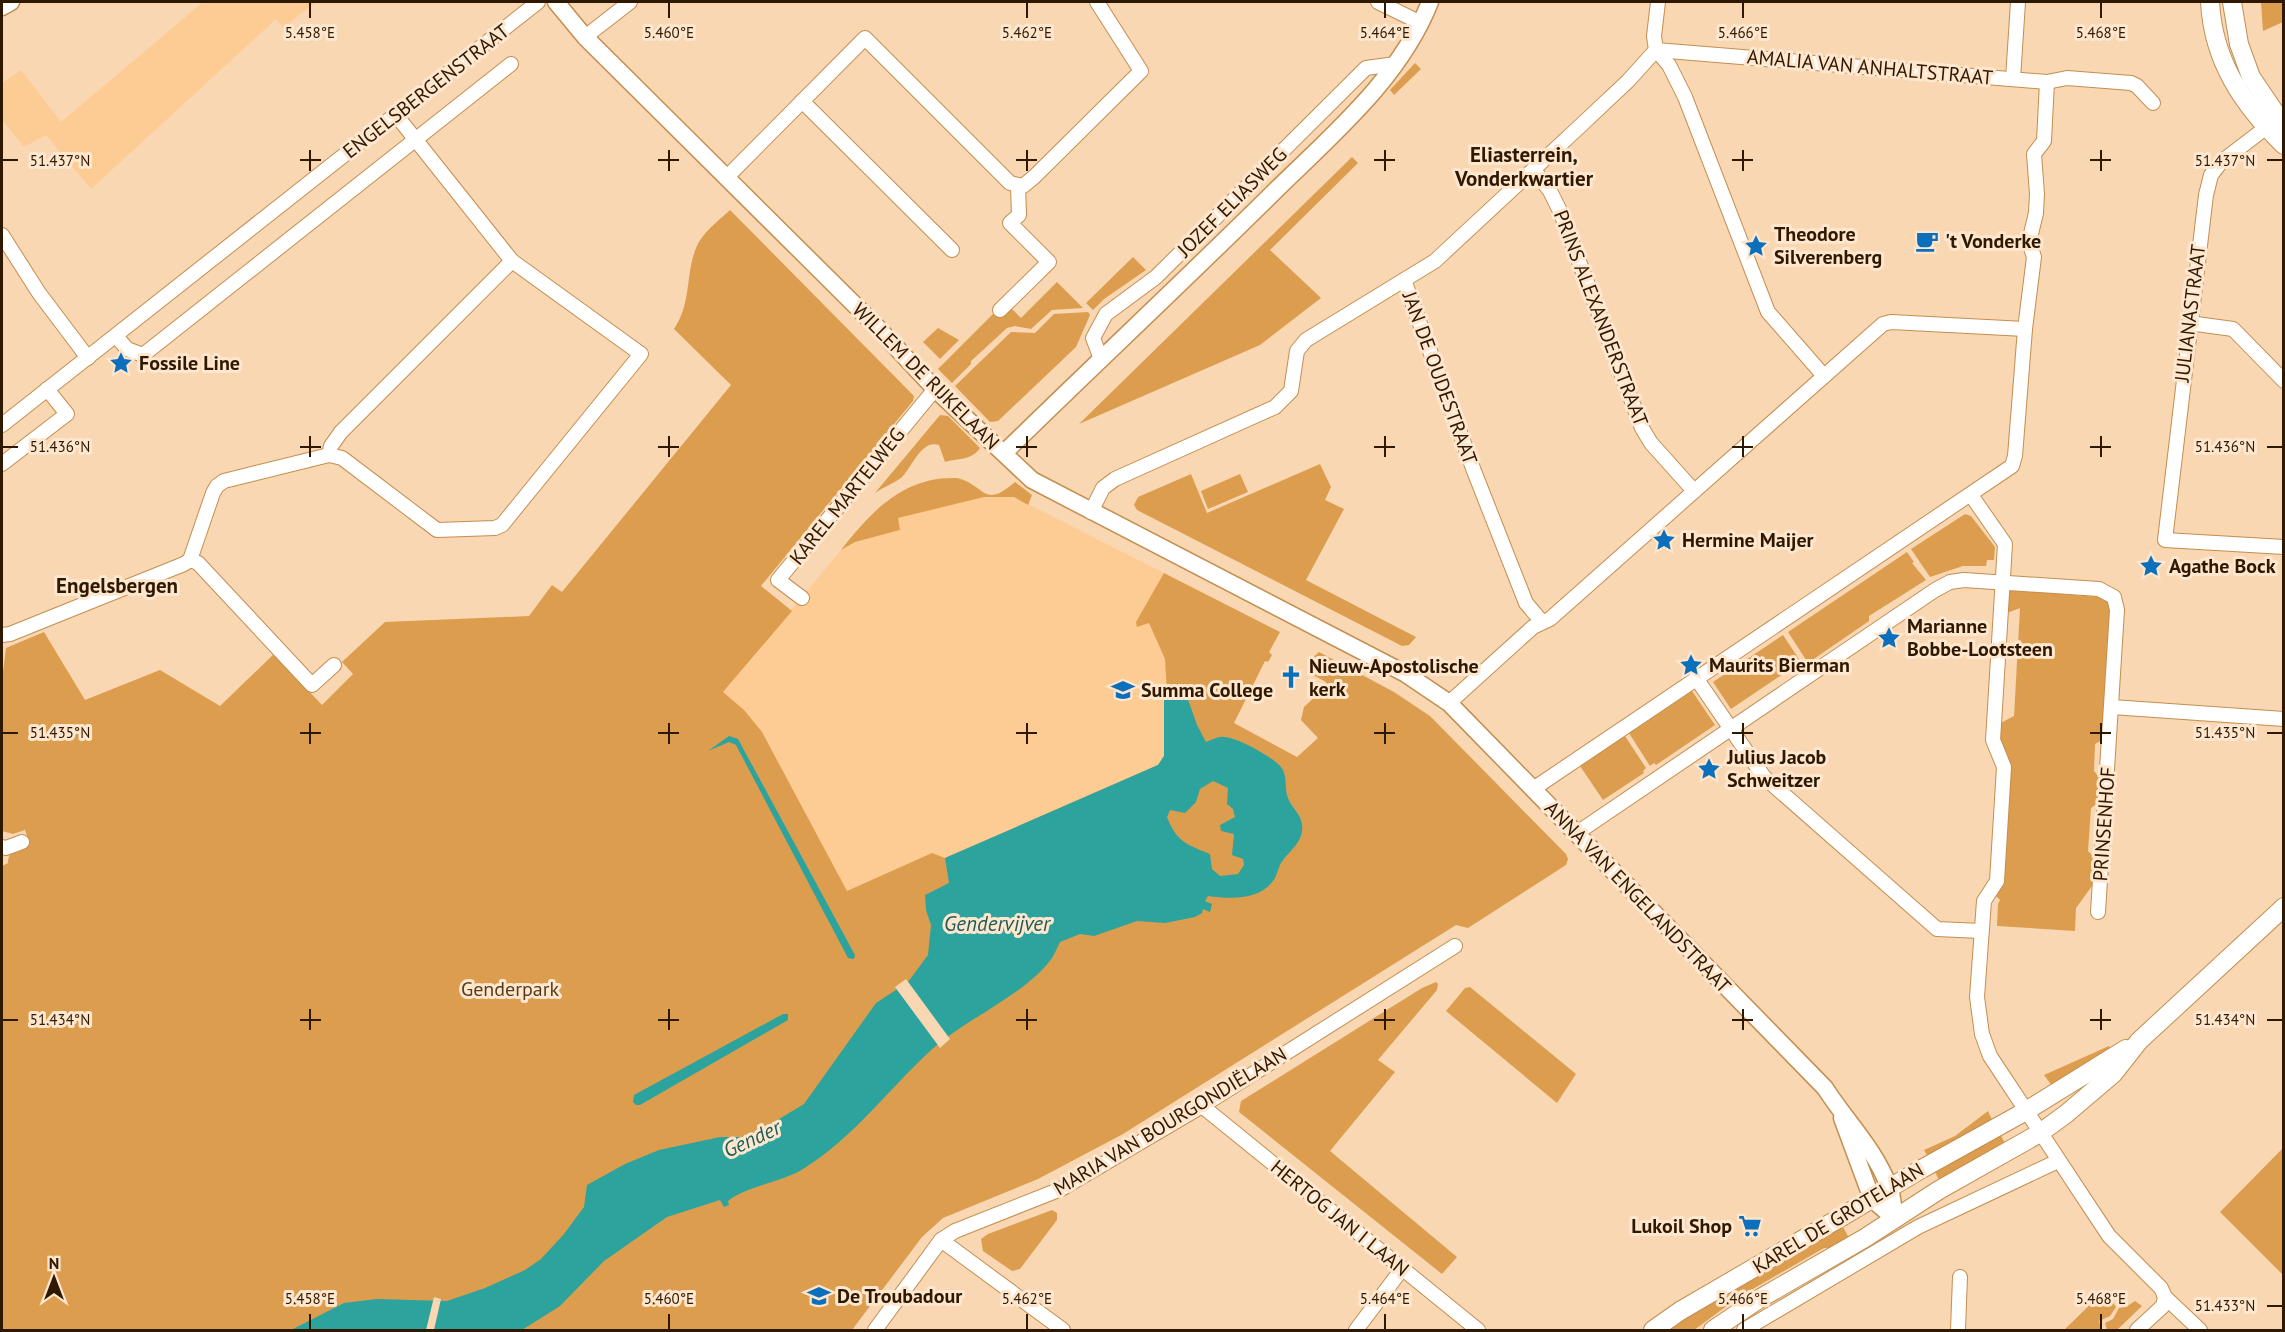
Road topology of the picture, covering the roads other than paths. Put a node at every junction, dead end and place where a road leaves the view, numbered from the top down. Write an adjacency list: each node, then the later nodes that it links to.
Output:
1 (11, 2): 12 (street)
2 (538, 2): 22 (street, ENGELSBERGENSTRAAT)
3 (556, 2): 14 (street, WILLEM DE RIJKELAAN)
4 (630, 2): 14 (street)
5 (1097, 2): 28 (street)
6 (1378, 2): 13 (street)
7 (1430, 2): 13 (street, JOZEF ELIASWEG)
8 (1658, 2): 15 (street)
9 (2018, 2): 18 (street)
10 (2210, 2): 23 (main road)
11 (2232, 2): 23 (main road)
12 (2, 8)
13 (1421, 23): 17 (street, JOZEF ELIASWEG)
14 (585, 37): 27 (street, WILLEM DE RIJKELAAN)
15 (1656, 50): 18 (street, AMALIA VAN ANHALTSTRAAT); 26 (street, JAN DE OUDESTRAAT); 39 (street)
16 (511, 64): 24 (street, ENGELSBERGENSTRAAT)
17 (1396, 64): 38 (street, JOZEF ELIASWEG); 38 (street, JOZEF ELIASWEG)
18 (2013, 79): 19 (street, AMALIA VAN ANHALTSTRAAT)
19 (2047, 82): 21 (street); 35 (street)
20 (802, 101): 27 (street); 28 (street); 30 (street)
21 (2153, 103)
22 (396, 115): 24 (street); 36 (street, ENGELSBERGENSTRAAT)
23 (2276, 124): 25 (main road); 34 (street, JULIANASTRAAT)
24 (415, 138): 31 (street); 36 (street, ENGELSBERGENSTRAAT)
25 (2283, 146)
26 (1534, 170): 32 (street, JAN DE OUDESTRAAT); 47 (street, PRINS ALEXANDERSTRAAT)
27 (727, 177): 42 (street, WILLEM DE RIJKELAAN)
28 (1018, 186): 33 (street)
29 (2, 235): 37 (street)
30 (952, 250)
31 (512, 261): 45 (street); 45 (street)
32 (1404, 280): 49 (street); 54 (street, JAN DE OUDESTRAAT)
33 (1000, 310)
34 (2189, 323): 40 (street); 50 (street, JULIANASTRAAT)
35 (2025, 329): 39 (street); 48 (street)
36 (116, 336): 37 (street, ENGELSBERGENSTRAAT)
37 (88, 358): 41 (street, ENGELSBERGENSTRAAT)
38 (1101, 359): 44 (street, JOZEF ELIASWEG)
39 (1824, 376): 47 (street)
40 (2283, 381)
41 (47, 389): 43 (street, ENGELSBERGENSTRAAT); 46 (street)
42 (935, 389): 44 (street, WILLEM DE RIJKELAAN); 53 (street, KAREL MARTELWEG)
43 (2, 425)
44 (1004, 453): 49 (street, WILLEM DE RIJKELAAN)
45 (329, 455): 51 (street)
46 (2, 464)
47 (1694, 491): 54 (street)
48 (1971, 495): 52 (street); 57 (street)
49 (1090, 512): 58 (street, WILLEM DE RIJKELAAN)
50 (2283, 547)
51 (190, 560): 55 (street); 56 (street)
52 (2003, 582): 59 (street, PRINSENHOF); 61 (street); 68 (street)
53 (802, 598)
54 (1542, 622): 58 (street)
55 (2, 635)
56 (334, 665)
57 (1696, 678): 61 (street); 62 (street)
58 (1449, 703): 62 (street, WILLEM DE RIJKELAAN)
59 (2112, 706): 60 (street); 67 (street, PRINSENHOF)
60 (2283, 719)
61 (1730, 729): 63 (street); 68 (street)
62 (1533, 789): 63 (street, ANNA VAN ENGELANDSTRAAT)
63 (1577, 833): 73 (street, ANNA VAN ENGELANDSTRAAT)
64 (22, 842): 65 (street)
65 (2, 847)
66 (2283, 907): 70 (main road)
67 (2098, 912)
68 (1981, 931): 72 (street)
69 (1455, 946): 71 (street, MARIA VAN BOURGONDIËLAAN)
70 (2139, 1041): 72 (main road, KAREL DE GROTELAAN); 74 (main road, KAREL DE GROTELAAN)
71 (1202, 1106): 79 (street, MARIA VAN BOURGONDIËLAAN); 80 (street, HERTOG JAN I LAAN)
72 (2026, 1111): 74 (street); 76 (main road, KAREL DE GROTELAAN)
73 (1840, 1112): 76 (street, ANNA VAN ENGELANDSTRAAT); 77 (street, ANNA VAN ENGELANDSTRAAT)
74 (2040, 1133): 75 (street); 78 (main road, KAREL DE GROTELAAN)
75 (2058, 1161): 82 (street); 89 (street)
76 (1890, 1188): 77 (main road, KAREL DE GROTELAAN); 78 (street, ANNA VAN ENGELANDSTRAAT)
77 (1872, 1199): 78 (street, ANNA VAN ENGELANDSTRAAT); 87 (main road, KAREL DE GROTELAAN)
78 (1895, 1219): 88 (main road, KAREL DE GROTELAAN)
79 (941, 1240): 83 (street, MARIA VAN BOURGONDIËLAAN); 84 (street)
80 (1402, 1269): 85 (street); 86 (street, HERTOG JAN I LAAN)
81 (1960, 1277): 90 (street)
82 (2164, 1297): 91 (street); 92 (street)
83 (875, 1330)
84 (1063, 1330)
85 (1356, 1330)
86 (1478, 1330)
87 (1653, 1330)
88 (1713, 1330)
89 (1744, 1330)
90 (1958, 1330)
91 (2137, 1330)
92 (2200, 1330)

